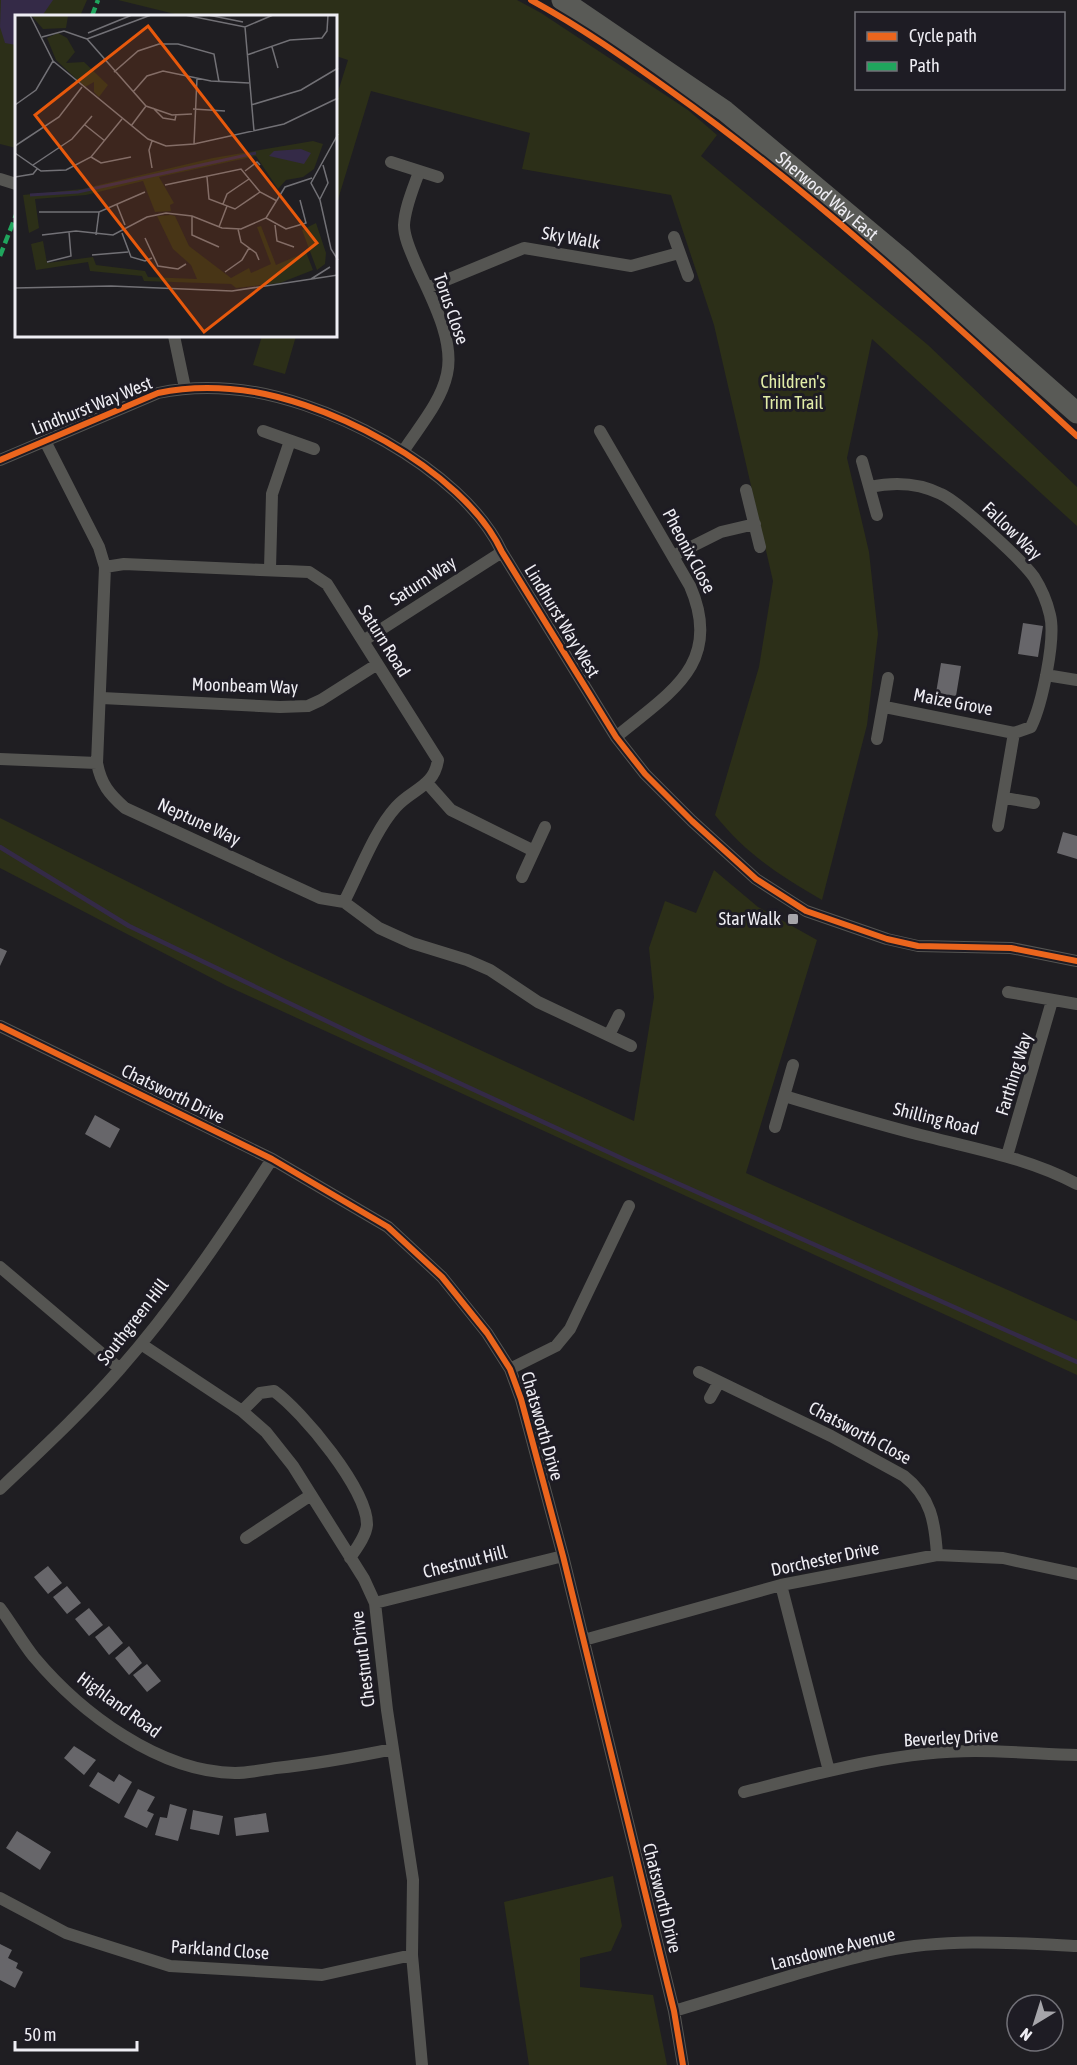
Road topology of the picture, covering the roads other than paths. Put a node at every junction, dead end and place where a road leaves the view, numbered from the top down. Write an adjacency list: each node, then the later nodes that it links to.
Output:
1 (562, 0): 13 (highway, Sherwood Way East)
2 (391, 162): 3 (street)
3 (419, 172): 4 (street); 10 (street, Torus Close)
4 (438, 177)
5 (0, 179): 6 (street)
6 (15, 184)
7 (674, 237): 8 (street)
8 (680, 253): 9 (street); 10 (street, Sky Walk)
9 (688, 276)
10 (427, 288): 19 (street, Torus Close)
11 (174, 338): 12 (street)
12 (185, 388): 16 (street, Lindhurst Way West); 19 (street, Lindhurst Way West)
13 (1077, 413)
14 (263, 430): 17 (street)
15 (600, 431): 28 (street, Pheonix Close)
16 (45, 441): 20 (street, Lindhurst Way West); 29 (street, Neptune Way)
17 (290, 441): 18 (street); 30 (street)
18 (314, 449)
19 (404, 450): 27 (street, Lindhurst Way West)
20 (0, 460)
21 (862, 461): 22 (street)
22 (870, 487): 24 (street); 33 (street, Fallow Way)
23 (747, 490): 25 (street)
24 (878, 515)
25 (755, 524): 26 (street); 28 (street)
26 (760, 547)
27 (502, 552): 31 (street, Saturn Way); 39 (street, Lindhurst Way West)
28 (674, 556): 39 (street, Pheonix Close)
29 (105, 567): 30 (street, Saturn Road); 36 (street, Neptune Way)
30 (270, 569): 31 (street, Saturn Road)
31 (363, 641): 32 (street, Saturn Road)
32 (376, 665): 36 (street, Moonbeam Way); 43 (street, Saturn Road)
33 (1046, 675): 35 (street); 38 (street, Fallow Way)
34 (888, 678): 37 (street, Maize Grove)
35 (1077, 681)
36 (102, 698): 42 (street, Neptune Way)
37 (885, 707): 38 (street, Maize Grove); 40 (street, Maize Grove)
38 (1014, 733): 44 (street)
39 (616, 737): 51 (street, Lindhurst Way West)
40 (877, 740)
41 (0, 759): 42 (street)
42 (98, 763): 50 (street, Neptune Way)
43 (428, 784): 48 (street); 50 (street)
44 (1005, 798): 45 (street); 46 (street)
45 (1034, 803)
46 (998, 826)
47 (545, 827): 48 (street)
48 (534, 851): 49 (street)
49 (522, 877)
50 (344, 902): 57 (street, Neptune Way)
51 (1077, 961)
52 (1008, 992): 53 (street)
53 (1052, 1001): 54 (street); 62 (street, Farthing Way)
54 (1077, 1004)
55 (619, 1015): 57 (street)
56 (0, 1026): 63 (street, Chatsworth Drive)
57 (609, 1035): 58 (street, Neptune Way)
58 (631, 1046)
59 (793, 1065): 60 (street)
60 (784, 1096): 61 (street); 62 (street, Shilling Road)
61 (775, 1127)
62 (1007, 1156): 64 (street, Shilling Road)
63 (272, 1159): 67 (street, Southgreen Hill); 69 (street, Chatsworth Drive)
64 (1077, 1184)
65 (629, 1206): 69 (street)
66 (0, 1267): 68 (street)
67 (141, 1344): 68 (street, Southgreen Hill); 73 (street, Chestnut Drive)
68 (120, 1369): 74 (street, Southgreen Hill)
69 (510, 1369): 78 (street, Chatsworth Drive)
70 (699, 1372): 71 (street, Chatsworth Close)
71 (719, 1382): 72 (street); 77 (street, Chatsworth Close)
72 (710, 1398)
73 (242, 1411): 75 (street, Chestnut Drive); 79 (street)
74 (0, 1489)
75 (311, 1495): 76 (street); 79 (street, Chestnut Drive)
76 (246, 1538)
77 (938, 1554): 80 (street, Dorchester Drive); 81 (street, Dorchester Drive)
78 (563, 1556): 82 (street, Chestnut Hill); 84 (street, Chatsworth Drive)
79 (350, 1558): 82 (street, Chestnut Drive)
80 (1077, 1574)
81 (780, 1585): 84 (street, Dorchester Drive); 87 (street)
82 (375, 1603): 85 (street, Chestnut Drive)
83 (0, 1608): 85 (street, Highland Road)
84 (584, 1640): 92 (street, Chatsworth Drive)
85 (393, 1749): 91 (street, Chestnut Drive)
86 (1077, 1755): 87 (street, Beverley Drive)
87 (829, 1771): 88 (street, Beverley Drive)
88 (744, 1792)
89 (0, 1898): 91 (street, Parkland Close)
90 (1077, 1946): 92 (street, Lansdowne Avenue)
91 (412, 1955): 93 (street, Chestnut Drive)
92 (674, 2011): 94 (street, Chatsworth Drive)
93 (422, 2065)
94 (683, 2065)

